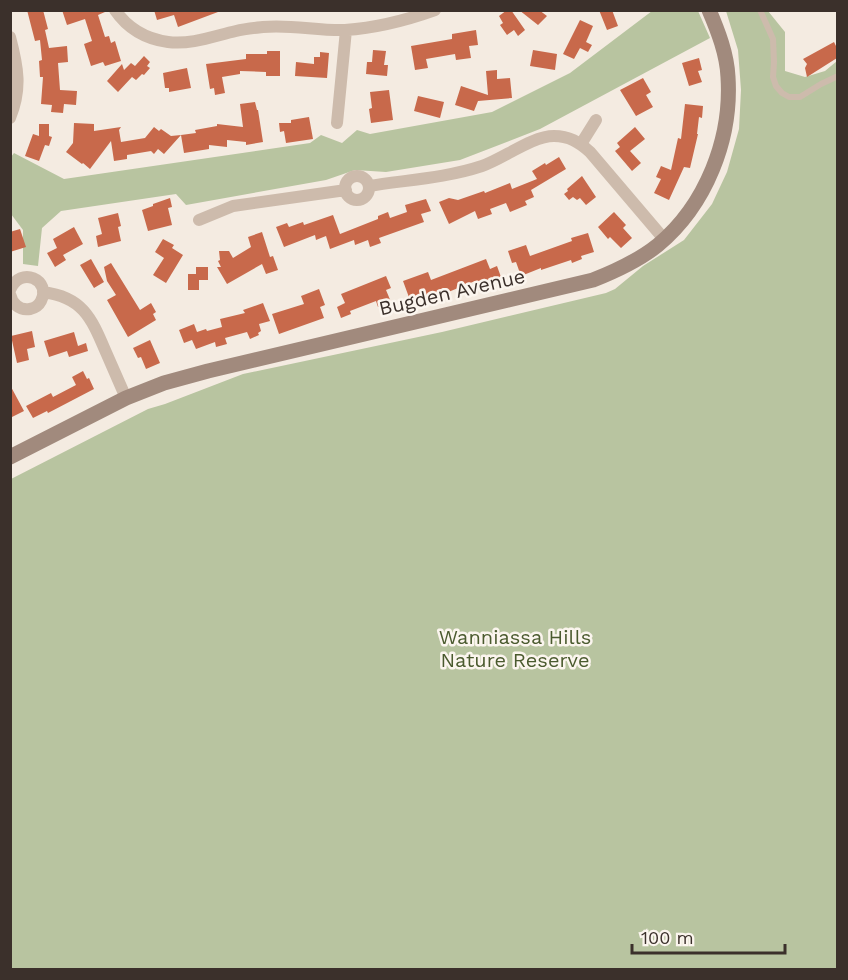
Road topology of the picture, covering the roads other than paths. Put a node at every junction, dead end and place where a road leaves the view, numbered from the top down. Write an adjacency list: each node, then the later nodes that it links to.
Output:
1 (115, 10): 5 (street)
2 (435, 10): 5 (street)
3 (709, 10): 13 (street, Bugden Avenue)
4 (760, 10): 7 (lane)
5 (346, 30): 10 (street)
6 (10, 37): 8 (street)
7 (837, 76)
8 (10, 118)
9 (596, 120): 11 (street)
10 (337, 123)
11 (581, 144): 12 (street); 13 (street)
12 (199, 220)
13 (664, 239): 16 (street, Bugden Avenue)
14 (43, 292): 15 (street); 15 (street); 16 (street)
15 (11, 295)
16 (126, 398): 17 (street, Bugden Avenue)
17 (10, 457)

